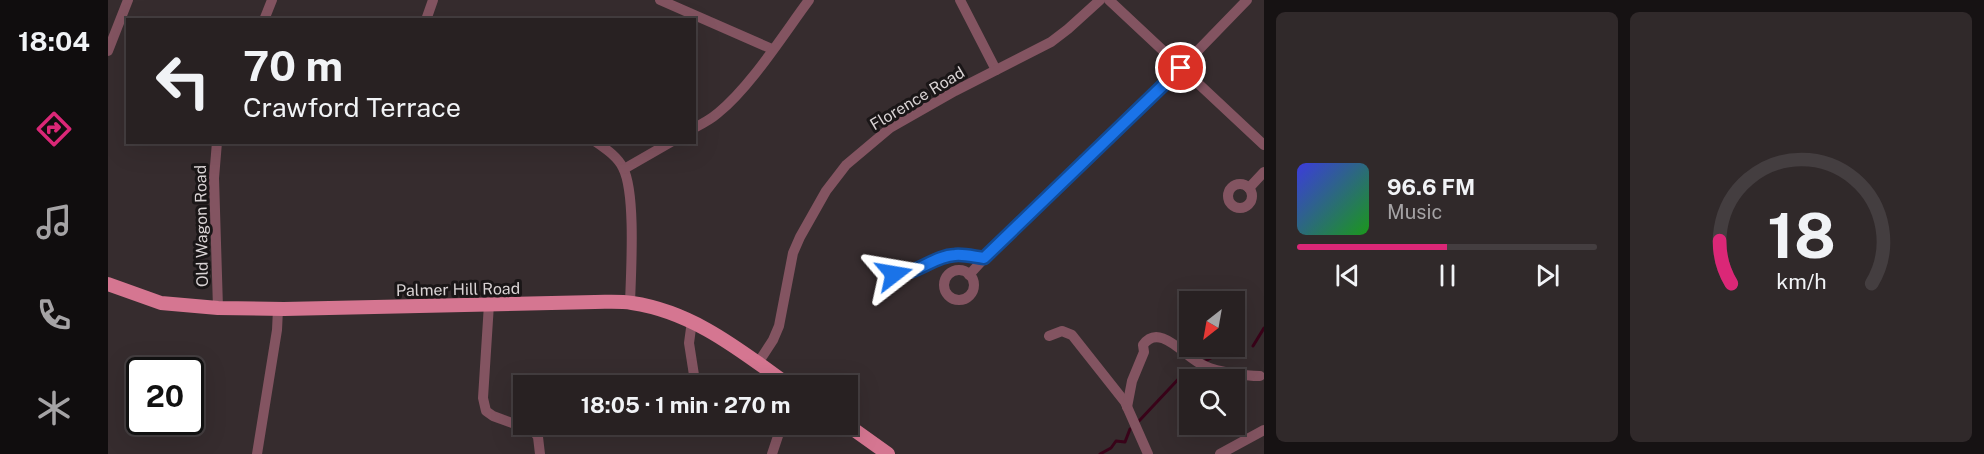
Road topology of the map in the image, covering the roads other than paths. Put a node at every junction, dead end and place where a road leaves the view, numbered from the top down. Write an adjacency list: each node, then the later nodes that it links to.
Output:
1 (129, 0): 12 (street)
2 (272, 0): 10 (street)
3 (433, 0): 11 (street)
4 (660, 0): 13 (street)
5 (809, 0): 13 (street)
6 (960, 0): 16 (street)
7 (1100, 0): 16 (street, Florence Road)
8 (1109, 0): 15 (street)
9 (1247, 0): 15 (street)
10 (265, 18)
11 (427, 18)
12 (112, 30): 14 (street)
13 (772, 49): 17 (street)
14 (108, 51)
15 (1181, 68): 21 (street); 25 (street)
16 (996, 70): 35 (street, Florence Road)
17 (696, 127)
18 (217, 144): 31 (street, Old Wagon Road)
19 (599, 144): 22 (street)
20 (668, 144): 22 (street)
21 (1264, 145)
22 (624, 169): 29 (street)
23 (1264, 172): 24 (street)
24 (1249, 188)
25 (984, 258): 26 (street); 27 (street)
26 (894, 274)
27 (969, 275)
28 (108, 284): 31 (main road, Palmer Hill Road)
29 (630, 303): 30 (main road, Palmer Hill Road); 33 (main road, Palmer Hill Road)
30 (489, 304): 32 (main road, Palmer Hill Road); 44 (street)
31 (218, 308): 32 (main road, Palmer Hill Road)
32 (278, 309): 43 (street)
33 (692, 321): 35 (main road, Palmer Hill Road); 36 (street)
34 (1049, 336): 39 (street)
35 (758, 363): 37 (main road, Palmer Hill Road)
36 (694, 375)
37 (775, 375)
38 (1260, 376): 39 (street)
39 (1128, 407): 47 (street)
40 (1264, 430): 48 (street)
41 (858, 433): 46 (main road)
42 (778, 435): 45 (street)
43 (257, 454)
44 (540, 454)
45 (772, 454)
46 (888, 454)
47 (1148, 454)
48 (1220, 454)

